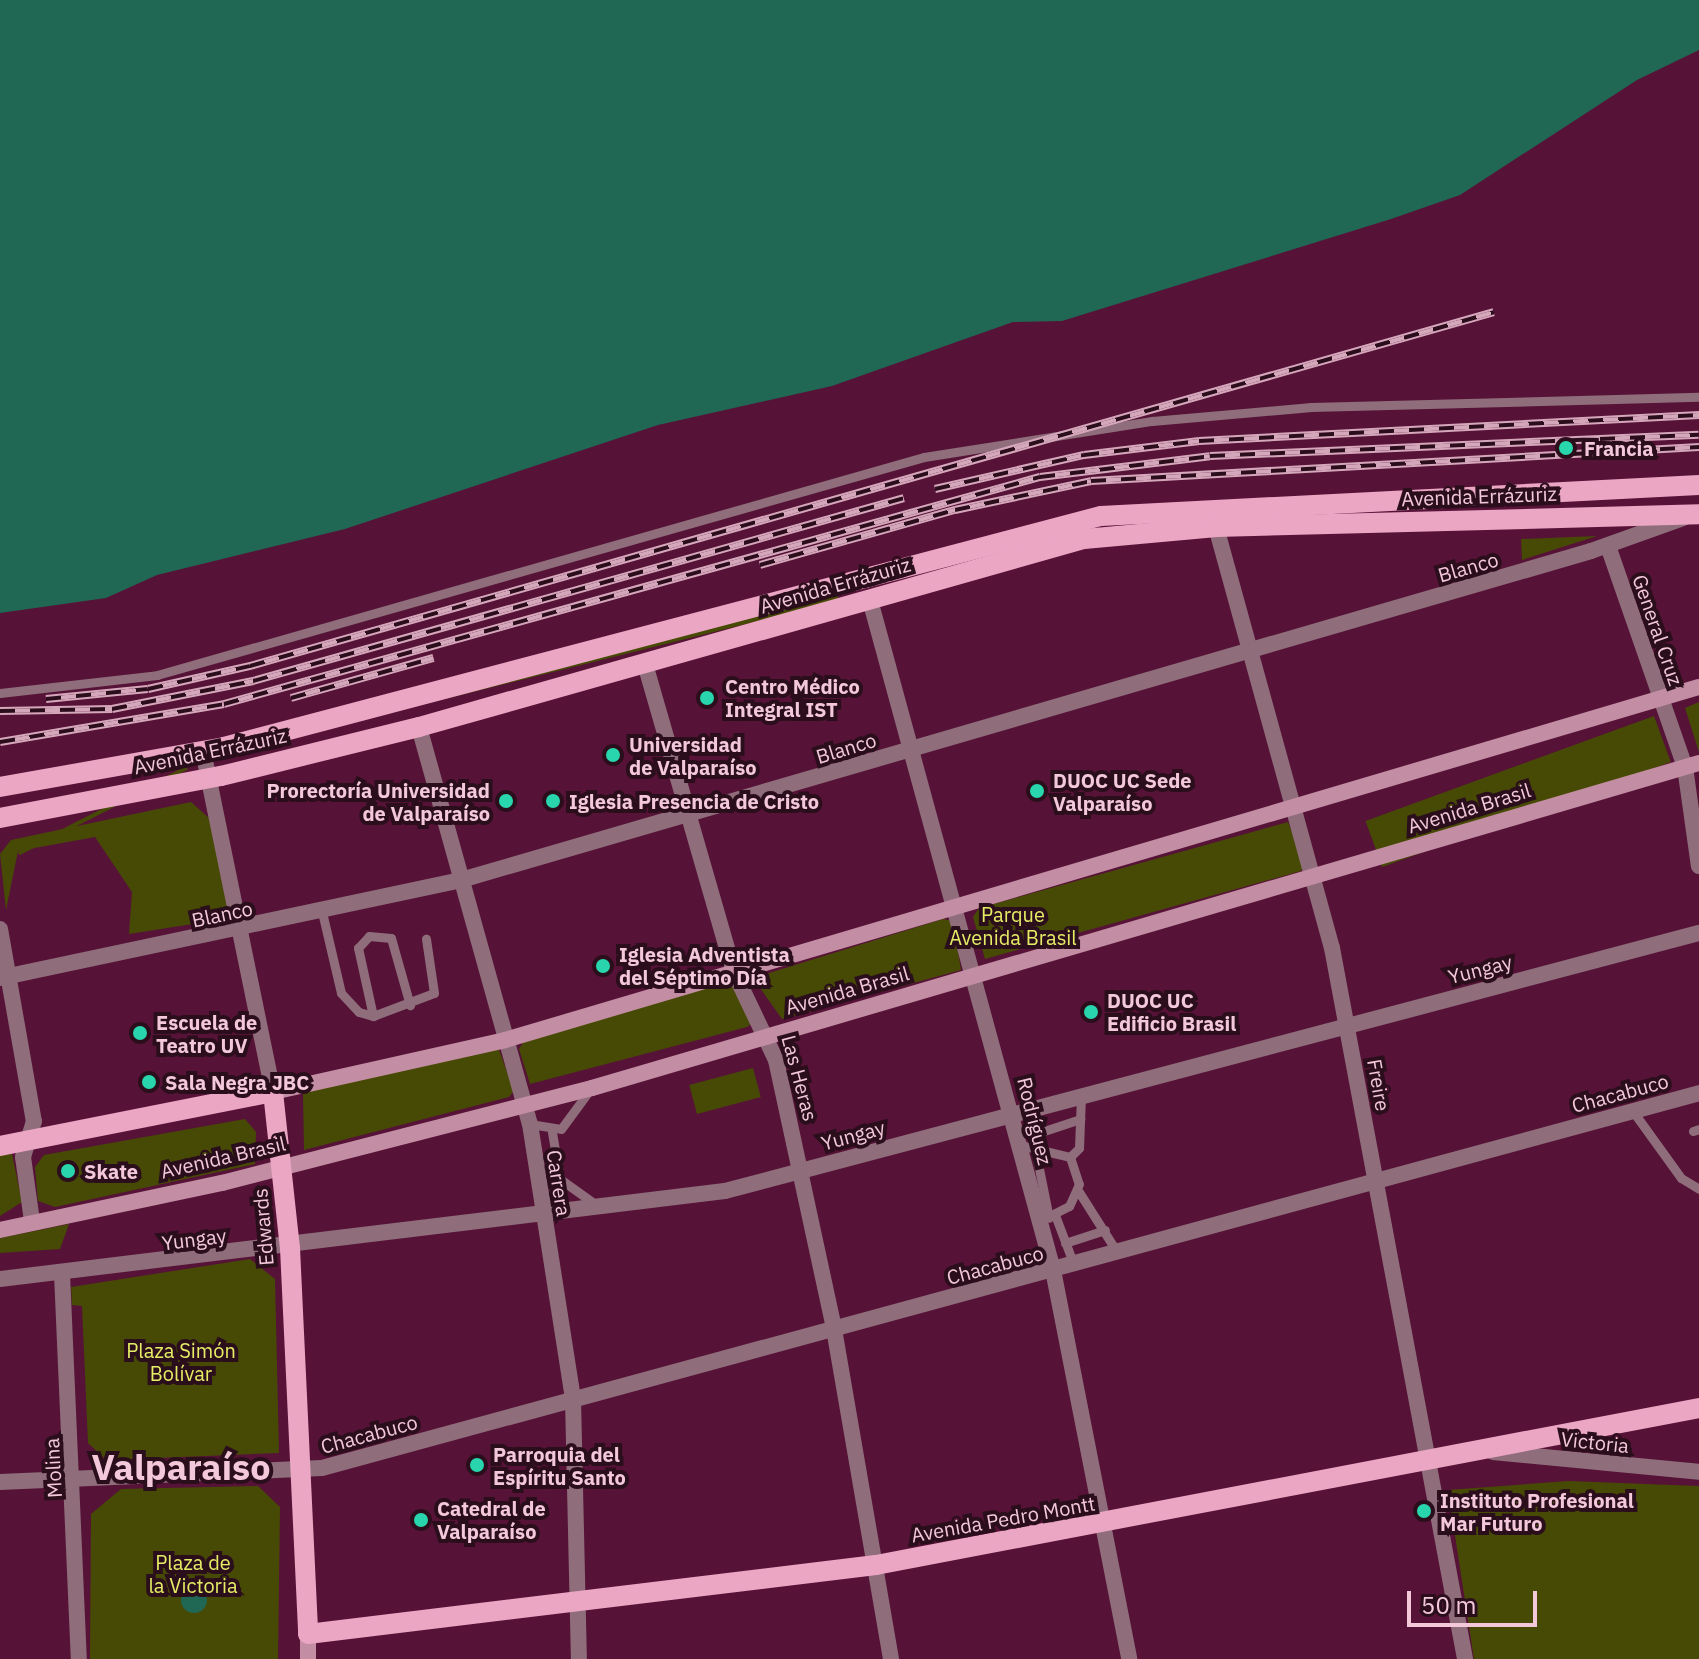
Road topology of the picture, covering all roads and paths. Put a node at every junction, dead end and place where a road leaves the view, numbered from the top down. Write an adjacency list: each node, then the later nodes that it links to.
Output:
1 (1699, 397): 10 (lane)
2 (1699, 485): 14 (main road, Avenida Errázuriz)
3 (1696, 514): 4 (main road, Avenida Errázuriz); 5 (street, Blanco)
4 (1216, 527): 6 (main road, Avenida Errázuriz); 7 (street, Freire)
5 (1608, 546): 7 (street, Blanco); 11 (street, General Cruz)
6 (870, 600): 8 (main road, Avenida Errázuriz); 13 (street, Rodríguez)
7 (1255, 651): 13 (street, Blanco); 18 (street, Freire)
8 (645, 664): 12 (main road, Avenida Errázuriz); 19 (street, Las Heras)
9 (1699, 687): 11 (main road)
10 (0, 693)
11 (1661, 701): 15 (street, General Cruz); 18 (main road)
12 (419, 727): 16 (main road, Avenida Errázuriz); 23 (street, Carrera)
13 (910, 749): 19 (street, Blanco); 24 (street, Rodríguez)
14 (203, 751): 16 (street, Edwards); 17 (main road, Avenida Errázuriz)
15 (1692, 765): 21 (street, General Cruz); 22 (main road, Avenida Brasil)
16 (209, 778): 20 (main road, Avenida Errázuriz); 27 (street, Edwards)
17 (0, 787)
18 (1298, 809): 22 (street, Freire); 24 (main road)
19 (689, 816): 23 (street, Blanco); 30 (street, Las Heras)
20 (0, 818)
21 (1699, 866)
22 (1317, 879): 32 (main road, Avenida Brasil); 35 (street, Freire)
23 (461, 880): 25 (street, Blanco); 37 (street, Carrera)
24 (957, 906): 30 (main road); 32 (street, Rodríguez)
25 (322, 912): 27 (street, Blanco); 34 (lane)
26 (0, 929): 31 (street)
27 (243, 930): 31 (street, Blanco); 39 (street, Edwards)
28 (1699, 933): 35 (street, Yungay)
29 (426, 939): 33 (lane)
30 (734, 972): 36 (street, Las Heras); 37 (main road)
31 (4, 977): 51 (street)
32 (978, 977): 36 (main road, Avenida Brasil); 44 (street, Rodríguez)
33 (410, 1005): 34 (lane); 34 (lane)
34 (373, 1016)
35 (1347, 1023): 41 (street, Yungay); 57 (street, Freire)
36 (770, 1036): 38 (main road, Avenida Brasil); 55 (street, Las Heras)
37 (505, 1040): 39 (main road); 42 (street, Carrera)
38 (592, 1088): 42 (main road, Avenida Brasil); 47 (lane)
39 (273, 1092): 51 (main road); 54 (main road, Edwards)
40 (1699, 1093): 43 (street, Chacabuco)
41 (1081, 1095): 44 (street, Yungay); 45 (lane)
42 (525, 1105): 46 (street, Carrera); 54 (main road, Avenida Brasil)
43 (1632, 1110): 49 (lane); 57 (street, Chacabuco)
44 (1019, 1111): 50 (street, Rodríguez); 55 (street, Yungay)
45 (1080, 1119): 50 (lane); 53 (lane)
46 (530, 1124): 47 (lane); 61 (street, Carrera)
47 (552, 1132): 56 (lane)
48 (1667, 1138): 49 (lane)
49 (1655, 1141): 58 (lane)
50 (1029, 1142): 53 (lane); 62 (street, Rodríguez)
51 (29, 1144): 52 (main road); 63 (street)
52 (0, 1146)
53 (1070, 1157): 59 (lane)
54 (282, 1169): 63 (main road, Avenida Brasil); 67 (main road, Edwards)
55 (803, 1169): 60 (street, Yungay); 73 (street, Las Heras)
56 (560, 1179): 60 (lane); 61 (lane)
57 (1376, 1179): 68 (street, Chacabuco); 77 (street, Freire)
58 (1699, 1189)
59 (1079, 1192): 62 (lane); 65 (lane)
60 (595, 1204): 61 (street, Yungay)
61 (542, 1211): 67 (street, Yungay); 74 (street, Carrera)
62 (1048, 1218): 66 (lane); 70 (street, Rodríguez)
63 (32, 1221): 64 (main road, Avenida Brasil)
64 (0, 1230)
65 (1105, 1230): 66 (lane); 68 (lane)
66 (1065, 1243): 69 (lane)
67 (290, 1248): 71 (street, Yungay); 78 (main road, Edwards)
68 (1117, 1252): 69 (street, Chacabuco)
69 (1074, 1265): 70 (street, Chacabuco)
70 (1053, 1270): 73 (street, Chacabuco); 82 (street, Rodríguez)
71 (62, 1274): 72 (street, Yungay); 80 (street, Molina)
72 (0, 1279)
73 (834, 1329): 74 (street, Chacabuco); 83 (street, Las Heras)
74 (573, 1399): 78 (street, Chacabuco); 84 (street, Carrera)
75 (1699, 1408): 76 (main road, Avenida Pedro Montt)
76 (1488, 1451): 77 (main road, Avenida Pedro Montt); 79 (street, Victoria)
77 (1427, 1462): 82 (main road, Avenida Pedro Montt); 91 (street, Freire)
78 (300, 1469): 80 (street, Chacabuco); 85 (main road, Edwards)
79 (1699, 1472)
80 (74, 1478): 81 (street, Chacabuco); 86 (street, Molina)
81 (0, 1482)
82 (1102, 1527): 83 (main road, Avenida Pedro Montt); 90 (street, Rodríguez)
83 (876, 1565): 84 (main road, Avenida Pedro Montt); 89 (street, Las Heras)
84 (580, 1601): 85 (main road, Avenida Pedro Montt); 88 (street, Carrera)
85 (308, 1634): 87 (main road, Edwards)
86 (79, 1659)
87 (308, 1659)
88 (579, 1659)
89 (891, 1659)
90 (1129, 1659)
91 (1465, 1659)

